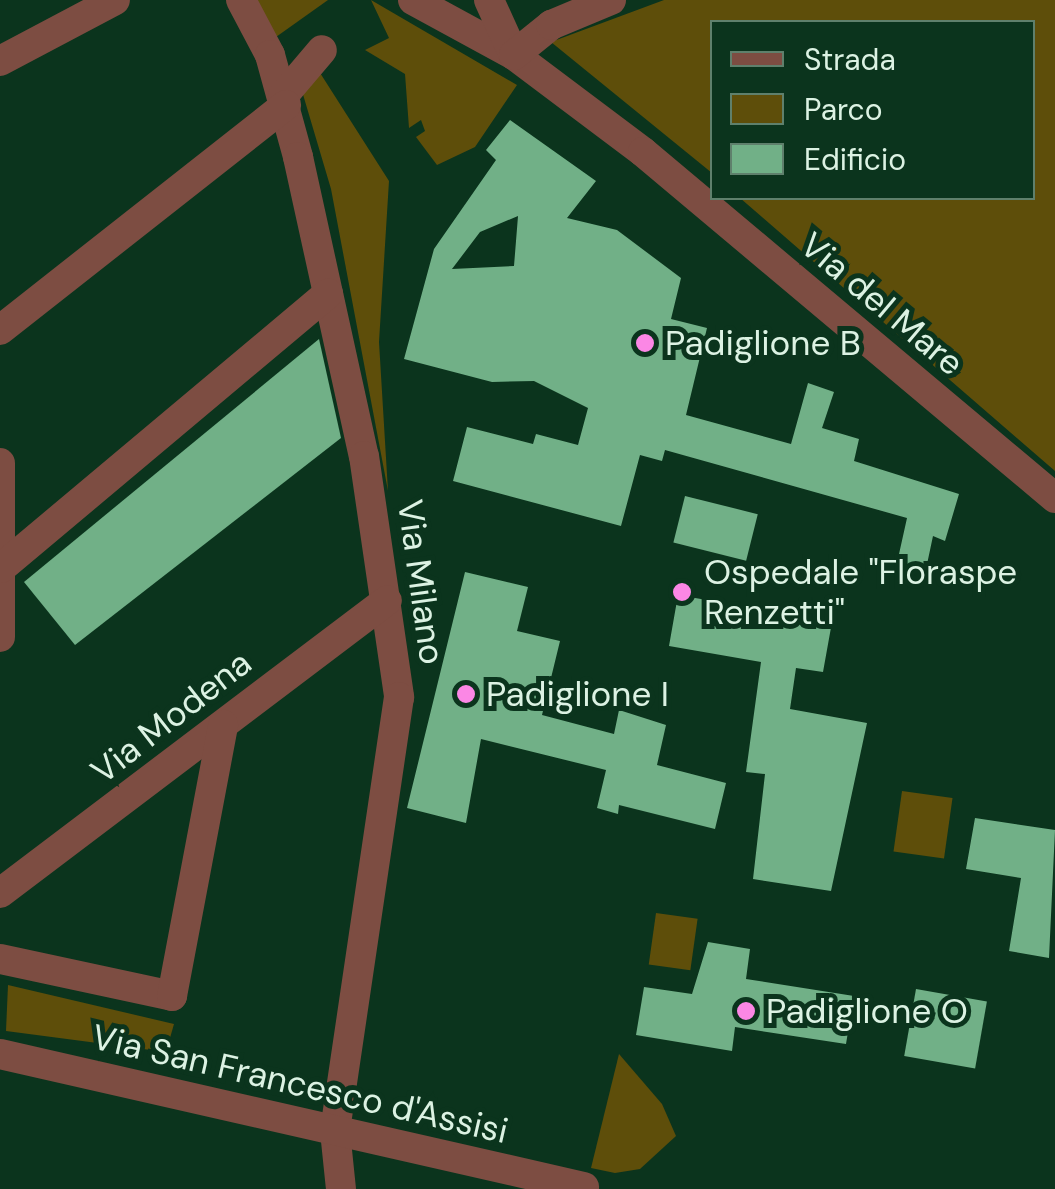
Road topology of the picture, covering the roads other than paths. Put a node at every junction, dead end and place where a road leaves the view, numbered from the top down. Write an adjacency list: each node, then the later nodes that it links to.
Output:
1 (114, 0): 8 (street)
2 (241, 0): 9 (street, Via Milano)
3 (413, 0): 7 (street, Via del Mare)
4 (489, 0): 7 (street)
5 (612, 0): 7 (street)
6 (322, 50): 9 (street)
7 (514, 55): 13 (street, Via del Mare)
8 (0, 61)
9 (284, 101): 10 (street, Via Milano); 11 (street)
10 (328, 294): 14 (street); 15 (street, Via Milano)
11 (0, 330)
12 (0, 463): 14 (street)
13 (1055, 498)
14 (0, 568): 16 (street)
15 (387, 600): 17 (street, Via Modena); 21 (street, Via Milano)
16 (0, 637)
17 (223, 725): 18 (street, Via Modena); 19 (street)
18 (0, 894)
19 (0, 959)
20 (6, 1055): 21 (street, Via San Francesco d'Assisi)
21 (335, 1131): 22 (street, Via San Francesco d'Assisi); 23 (street, Via Milano)
22 (584, 1187)
23 (341, 1189)

